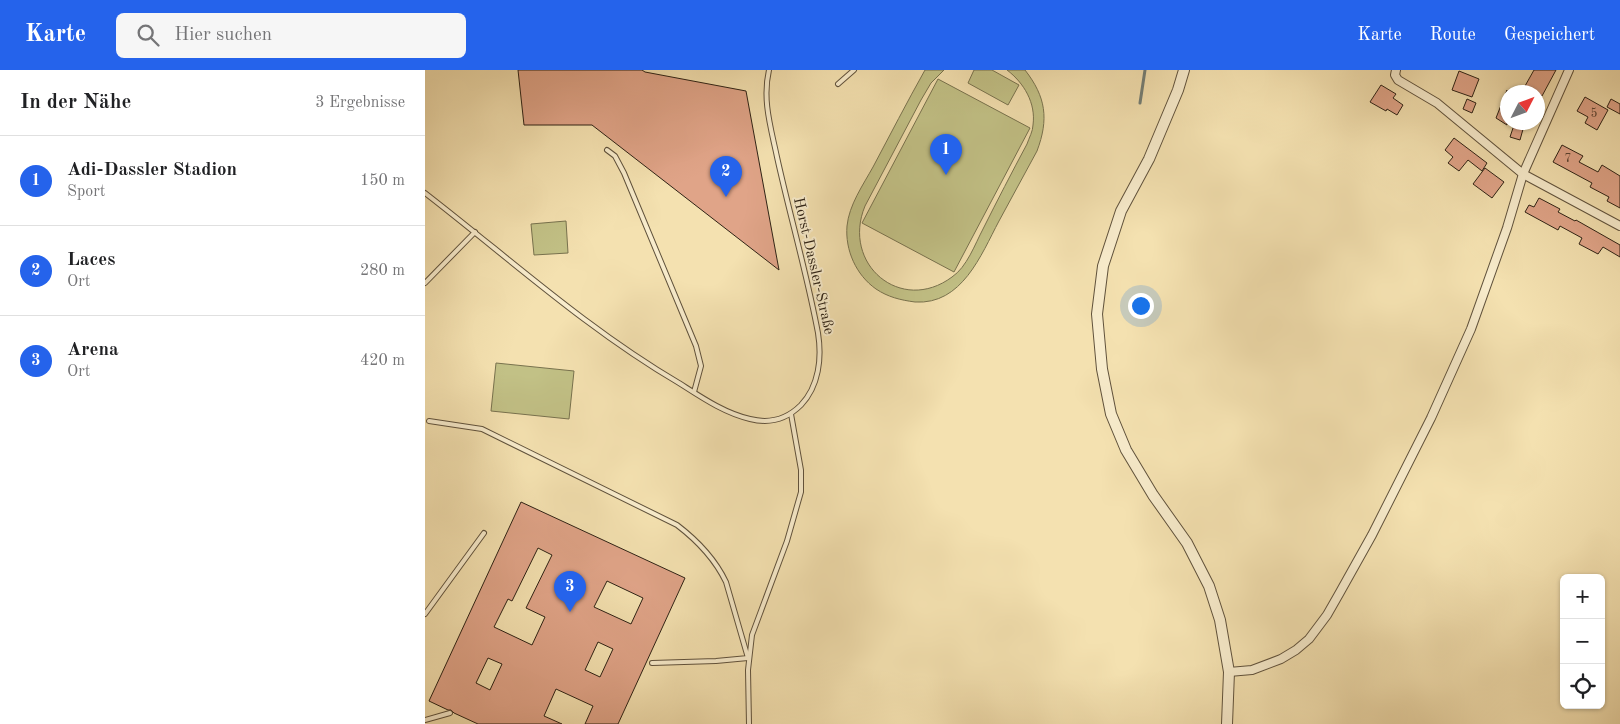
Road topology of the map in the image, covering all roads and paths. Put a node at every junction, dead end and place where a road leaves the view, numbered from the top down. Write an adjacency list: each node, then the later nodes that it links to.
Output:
1 (769, 70): 14 (lane, Horst-Dassler-Straße)
2 (854, 70): 6 (lane)
3 (1184, 70): 20 (street)
4 (1396, 70): 8 (street)
5 (1569, 70): 8 (street)
6 (838, 84)
7 (607, 150): 13 (lane)
8 (1523, 174): 10 (street); 20 (street)
9 (425, 193): 11 (lane)
10 (1620, 226)
11 (475, 232): 12 (lane); 13 (lane)
12 (425, 283)
13 (694, 392): 14 (lane)
14 (791, 414): 18 (lane)
15 (429, 421): 18 (lane)
16 (484, 533): 17 (lane)
17 (425, 614)
18 (749, 658): 19 (lane); 23 (lane)
19 (652, 663)
20 (1229, 672): 24 (street)
21 (450, 714): 22 (lane)
22 (425, 720)
23 (749, 724)
24 (1227, 724)

